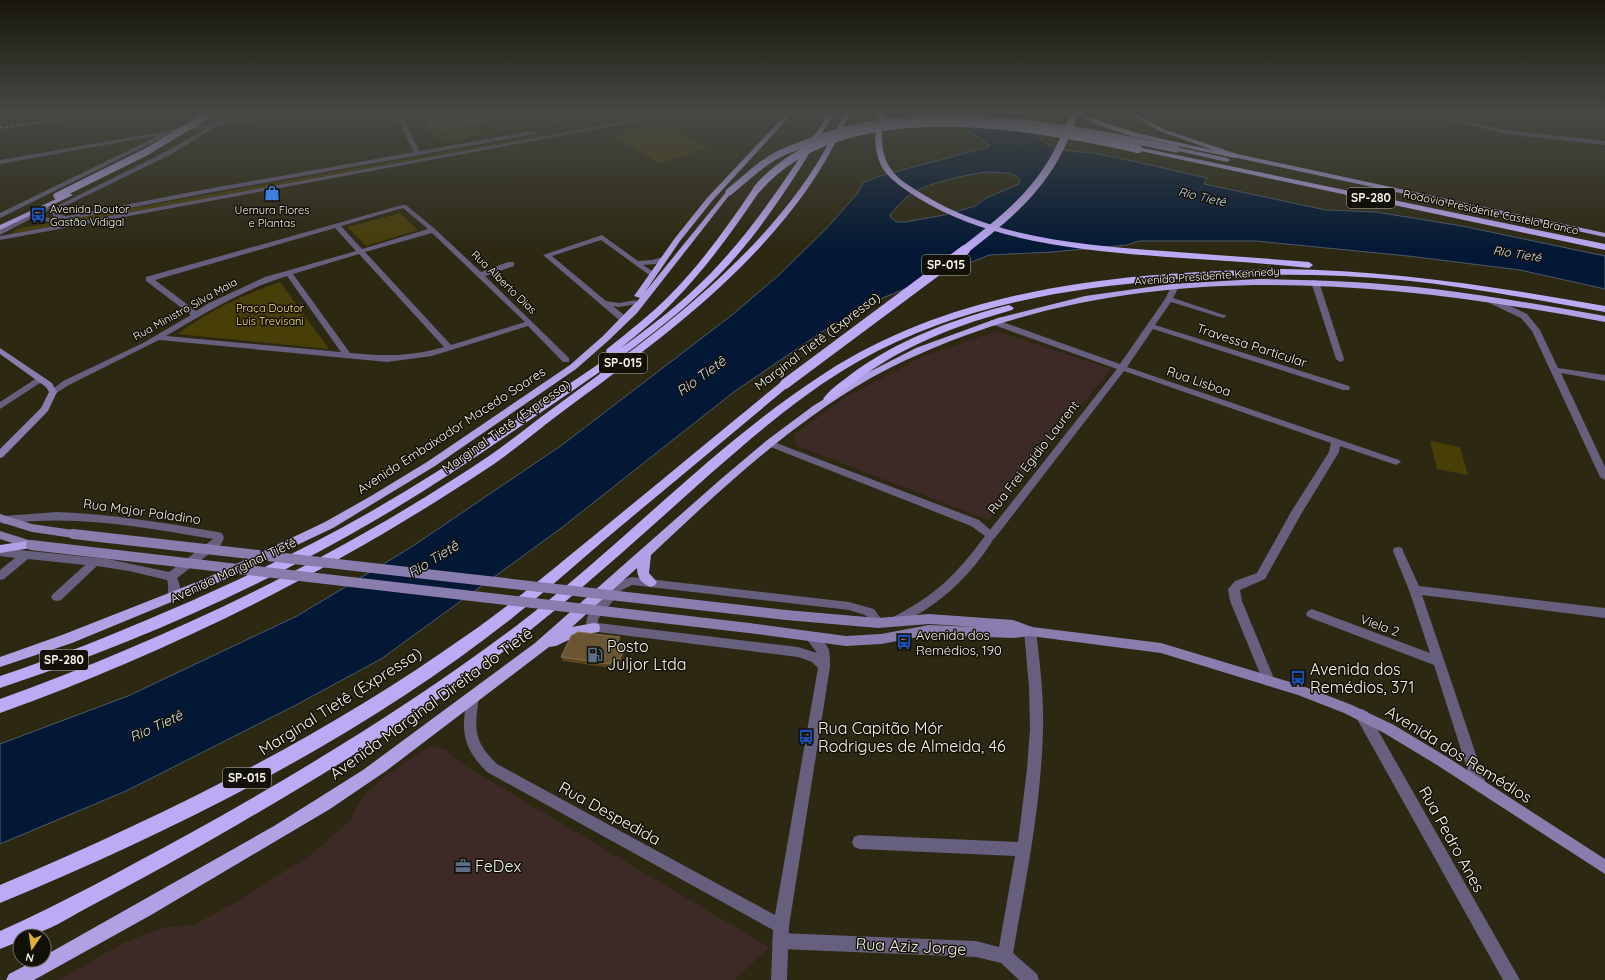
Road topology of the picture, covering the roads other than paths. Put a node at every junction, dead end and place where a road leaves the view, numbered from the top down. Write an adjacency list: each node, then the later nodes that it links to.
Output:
1 (18, 159): 19 (street)
2 (118, 159): 28 (street)
3 (132, 159): 30 (highway, bridge)
4 (143, 159): 25 (highway)
5 (156, 159): 29 (street)
6 (384, 159): 20 (street)
7 (428, 159): 21 (street)
8 (748, 159): 40 (highway)
9 (769, 159): 58 (highway, bridge)
10 (792, 159): 23 (highway, Rodovia Presidente Castelo Branco / SP-280, bridge)
11 (796, 159): 22 (highway)
12 (802, 159): 22 (highway)
13 (821, 159): 111 (highway, Marginal Tietê (Expressa) / SP-015)
14 (882, 159): 53 (highway)
15 (1054, 159): 117 (highway, Marginal Tietê (Expressa) / SP-015, bridge)
16 (1184, 159): 38 (highway, Rodovia Presidente Castelo Branco / SP-280, bridge)
17 (1222, 159): 37 (highway, bridge)
18 (1248, 159): 35 (highway)
19 (0, 162)
20 (360, 163): 21 (street); 24 (street)
21 (362, 171): 26 (street)
22 (791, 175): 70 (highway)
23 (757, 189): 70 (highway, SP-015)
24 (202, 192): 26 (street); 29 (street)
25 (67, 196): 27 (street); 32 (highway)
26 (203, 200): 36 (street)
27 (47, 208): 29 (street); 34 (street)
28 (0, 216)
29 (67, 218)
30 (0, 222)
31 (337, 226): 33 (street, Rua Alberto Dias); 39 (street); 55 (street)
32 (0, 228)
33 (433, 230): 39 (street, Rua Ministro Silva Maia); 44 (street, Rua Alberto Dias)
34 (0, 233)
35 (1605, 235)
36 (0, 238)
37 (1605, 240)
38 (1605, 247)
39 (362, 252): 43 (street, Rua Ministro Silva Maia); 63 (street)
40 (663, 259): 41 (street); 45 (highway)
41 (638, 263): 45 (street); 52 (street)
42 (511, 264): 44 (street)
43 (288, 273): 55 (street, Rua Ministro Silva Maia); 65 (street)
44 (480, 275): 60 (street, Rua Alberto Dias)
45 (652, 275): 51 (highway)
46 (1128, 280): 54 (highway); 75 (highway); 119 (highway)
47 (1315, 282): 48 (highway, Avenida Presidente Kennedy); 49 (highway, Avenida Presidente Kennedy); 66 (street)
48 (1176, 287): 50 (street, Rua Frei Egidio Laurent); 59 (highway, Avenida Presidente Kennedy)
49 (1486, 298): 57 (highway, Avenida Presidente Kennedy); 69 (street)
50 (1169, 299): 56 (street); 61 (street, Rua Frei Egidio Laurent)
51 (633, 302): 52 (street); 58 (highway)
52 (605, 303): 58 (street)
53 (1605, 304)
54 (1605, 310)
55 (196, 314): 62 (street, Rua Ministro Silva Maia)
56 (1223, 316)
57 (1605, 319)
58 (621, 322): 95 (highway, Avenida Embaixador Macedo Soares)
59 (994, 322): 68 (street, Rua Lisboa); 75 (highway, Avenida Presidente Kennedy)
60 (530, 323): 63 (street); 67 (street, Rua Alberto Dias)
61 (1151, 326): 68 (street, Rua Frei Egidio Laurent); 73 (street, Travessa Particular)
62 (160, 338): 65 (street); 74 (street, Rua Ministro Silva Maia)
63 (450, 348): 65 (street)
64 (0, 350): 72 (main road)
65 (347, 355)
66 (1340, 359)
67 (566, 360)
68 (1122, 368): 77 (street, Rua Lisboa); 84 (street, Rua Frei Egidio Laurent)
69 (1555, 370): 71 (street); 81 (street)
70 (587, 376): 102 (highway, Avenida Marginal Tietê / SP-015)
71 (1605, 378)
72 (40, 379): 74 (main road); 76 (street)
73 (1346, 388)
74 (51, 389): 79 (main road)
75 (828, 399): 78 (highway, Avenida Marginal Direita do Tietê)
76 (0, 406)
77 (1336, 442): 80 (street, Rua Lisboa); 108 (street)
78 (770, 444): 84 (street); 88 (highway, Avenida Marginal Direita do Tietê)
79 (0, 454)
80 (1396, 462)
81 (1605, 476)
82 (2, 519): 91 (street, Rua Major Paladino); 98 (main road, Avenida dos Remédios, bridge)
83 (0, 535): 85 (main road)
84 (991, 535): 99 (street, Rua Frei Egidio Laurent)
85 (28, 548): 87 (highway); 89 (street); 90 (street); 103 (main road, Avenida dos Remédios, bridge)
86 (1398, 550): 93 (street)
87 (0, 551)
88 (646, 551): 92 (highway); 104 (highway, Avenida Marginal Direita do Tietê)
89 (95, 562): 91 (street); 94 (street)
90 (0, 576)
91 (171, 577): 95 (street)
92 (651, 582): 98 (street); 100 (street)
93 (1415, 590): 96 (street); 106 (street)
94 (57, 597)
95 (173, 597): 105 (highway, Avenida Embaixador Macedo Soares)
96 (1605, 613)
97 (1312, 614): 106 (street, Viela 2)
98 (878, 623): 99 (main road, Avenida dos Remédios)
99 (892, 623): 101 (main road, Avenida dos Remédios)
100 (594, 628): 104 (highway); 107 (street)
101 (1030, 631): 103 (main road, Avenida dos Remédios); 108 (main road, Avenida dos Remédios); 115 (street)
102 (127, 634): 109 (highway, SP-280)
103 (811, 637): 107 (street)
104 (538, 648): 110 (highway, Avenida Marginal Direita do Tietê)
105 (0, 662)
106 (1439, 662): 113 (street)
107 (824, 667): 118 (street)
108 (1269, 680): 112 (main road, Avenida dos Remédios)
109 (0, 682)
110 (473, 696): 118 (street, Rua Despedida); 121 (highway, Avenida Marginal Direita do Tietê)
111 (0, 706)
112 (1362, 715): 113 (main road, Avenida dos Remédios); 124 (street, Rua Pedro Anes)
113 (1479, 784): 116 (main road, Avenida dos Remédios)
114 (859, 842): 115 (street)
115 (1024, 850): 120 (street)
116 (1605, 867)
117 (0, 894)
118 (781, 934): 120 (street, Rua Aziz Jorge); 122 (street)
119 (0, 940)
120 (1005, 956): 123 (street, Rua Aziz Jorge)
121 (20, 979)
122 (779, 980)
123 (1031, 980)
124 (1512, 980)

